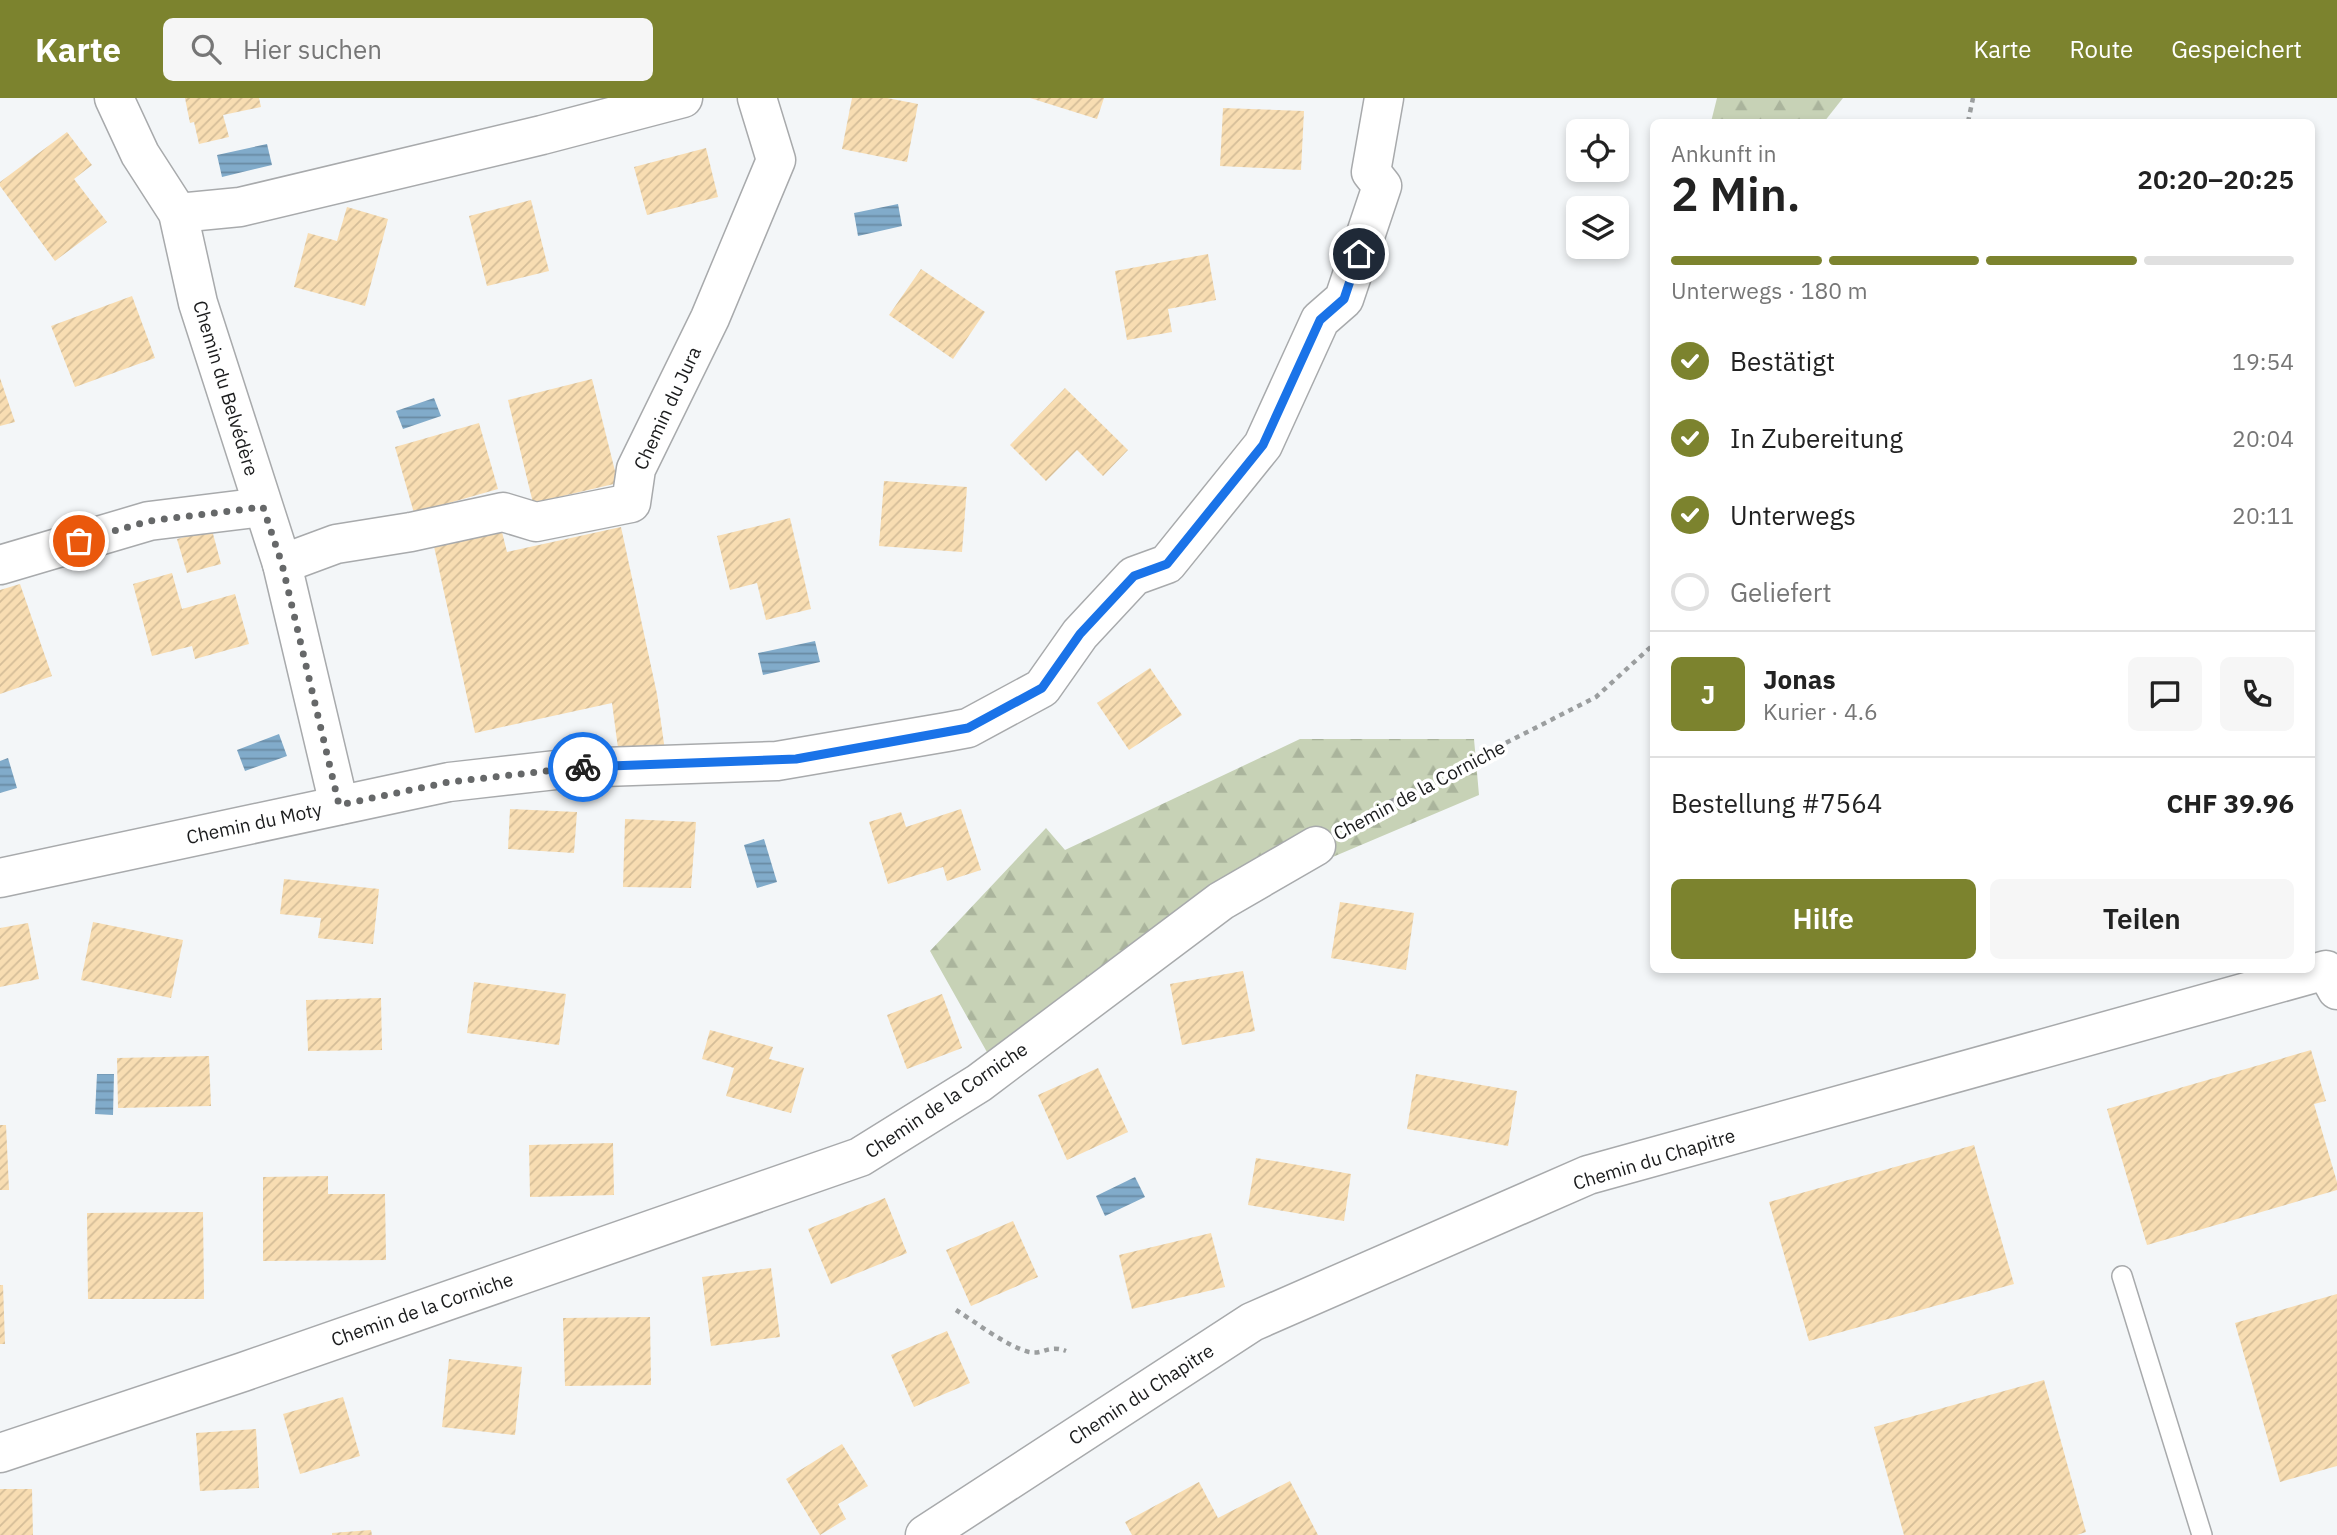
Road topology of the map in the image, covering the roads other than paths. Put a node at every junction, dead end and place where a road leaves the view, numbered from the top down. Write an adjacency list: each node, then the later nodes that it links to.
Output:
1 (114, 98): 5 (street, Chemin du Belvédère)
2 (683, 98): 5 (street)
3 (757, 98): 7 (street, Chemin du Jura)
4 (1384, 98): 9 (street, Chemin du Moty)
5 (178, 213): 6 (street, Chemin du Belvédère)
6 (263, 507): 7 (street, Chemin du Belvédère); 8 (street)
7 (282, 564): 9 (street, Chemin du Belvédère)
8 (0, 565)
9 (339, 805): 11 (street, Chemin du Moty)
10 (1316, 846): 14 (street, Chemin de la Corniche)
11 (0, 878)
12 (2331, 980): 15 (street, Chemin du Chapitre)
13 (2122, 1276): 16 (lane)
14 (0, 1453)
15 (925, 1535)
16 (2202, 1535)

